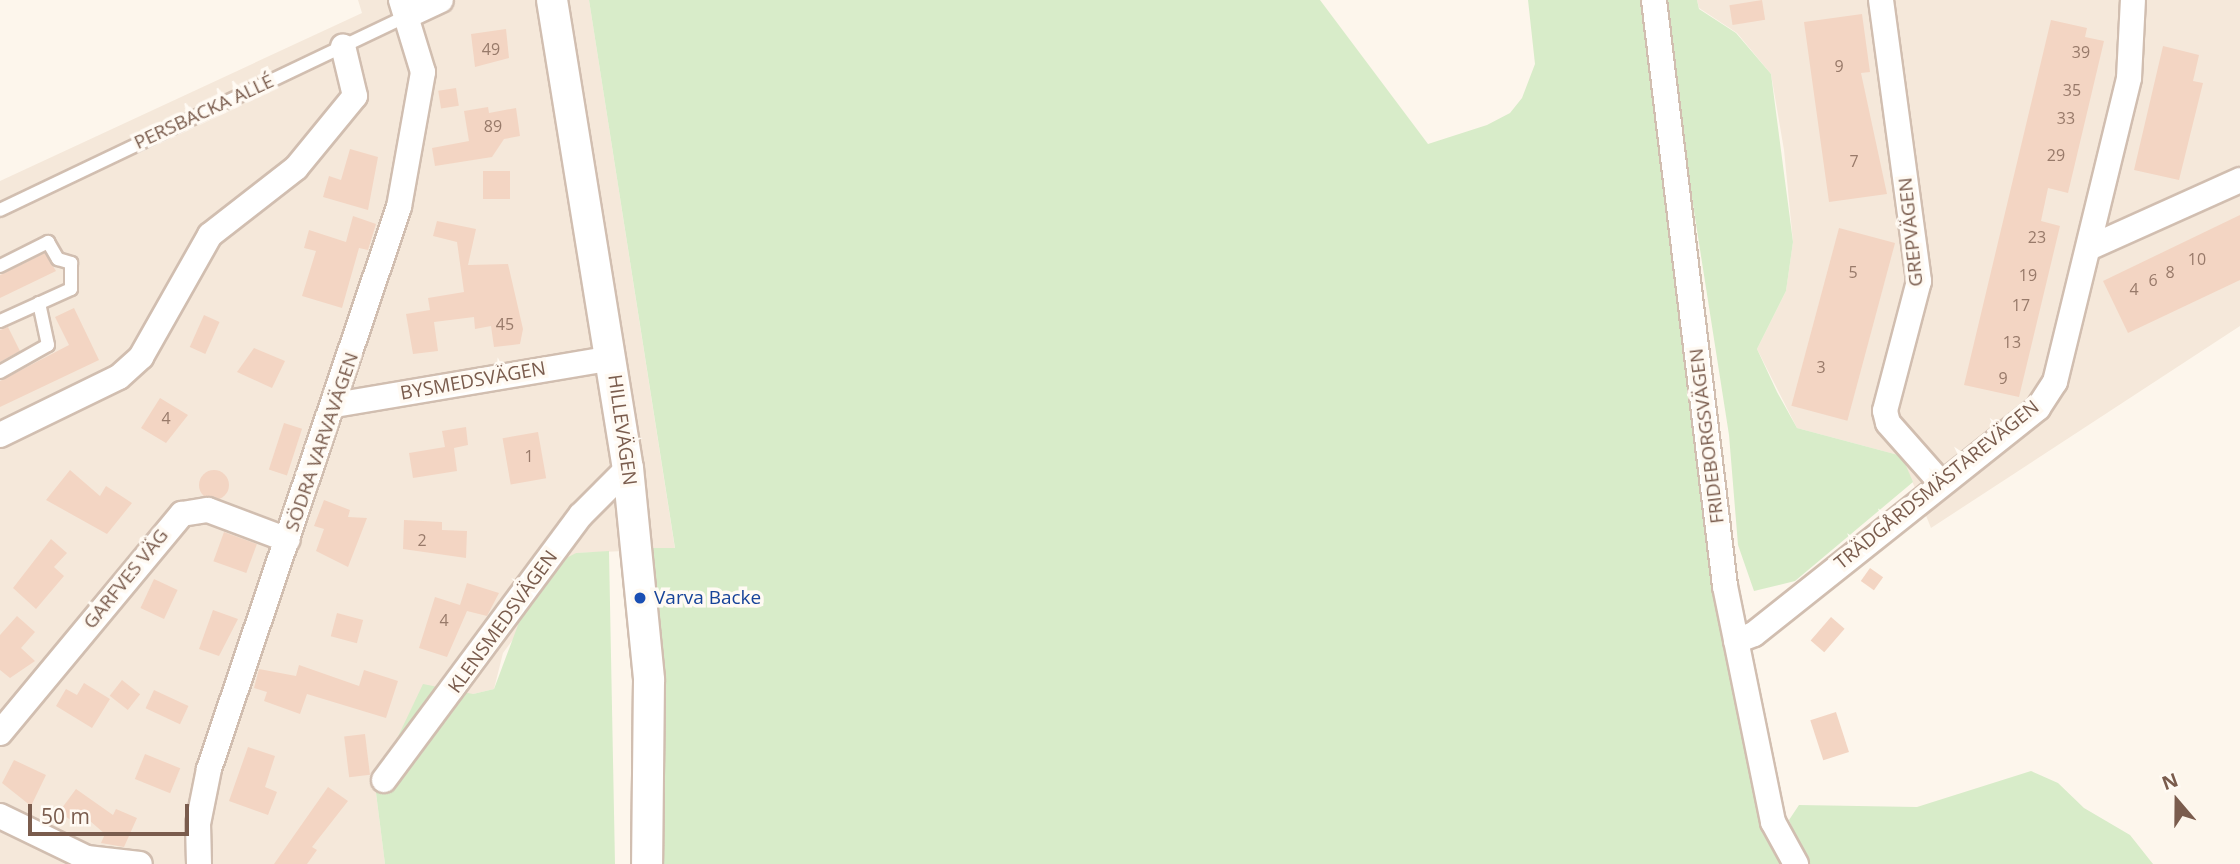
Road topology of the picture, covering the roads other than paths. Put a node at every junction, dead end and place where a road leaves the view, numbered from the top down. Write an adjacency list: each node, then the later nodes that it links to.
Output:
1 (441, 0): 6 (street)
2 (552, 0): 14 (street, HILLEVÄGEN)
3 (1654, 0): 21 (street, FRIDEBORGSVÄGEN)
4 (1881, 0): 19 (street, GREPVÄGEN)
5 (2133, 0): 10 (street, TRÄDGÅRDSMÄSTAREVÄGEN)
6 (405, 8): 7 (lane, PERSBACKA ALLÉ); 16 (street, SÖDRA VARVAVÄGEN)
7 (343, 46): 9 (lane, PERSBACKA ALLÉ); 17 (street)
8 (2240, 180): 10 (street)
9 (0, 210)
10 (2090, 248): 19 (street, TRÄDGÅRDSMÄSTAREVÄGEN)
11 (0, 266): 12 (lane)
12 (39, 303): 13 (lane); 15 (lane)
13 (0, 321)
14 (612, 358): 16 (street, BYSMEDSVÄGEN); 18 (street, HILLEVÄGEN)
15 (0, 372)
16 (335, 405): 20 (street, SÖDRA VARVAVÄGEN)
17 (0, 435)
18 (628, 468): 23 (street, KLENSMEDSVÄGEN); 27 (street, HILLEVÄGEN)
19 (1941, 483): 21 (street, TRÄDGÅRDSMÄSTAREVÄGEN)
20 (288, 540): 22 (street, GARFVES VÄG); 26 (street, SÖDRA VARVAVÄGEN)
21 (1736, 641): 28 (street, FRIDEBORGSVÄGEN)
22 (0, 733)
23 (384, 780)
24 (0, 816): 25 (street)
25 (140, 864)
26 (199, 864)
27 (647, 864)
28 (1796, 864)

